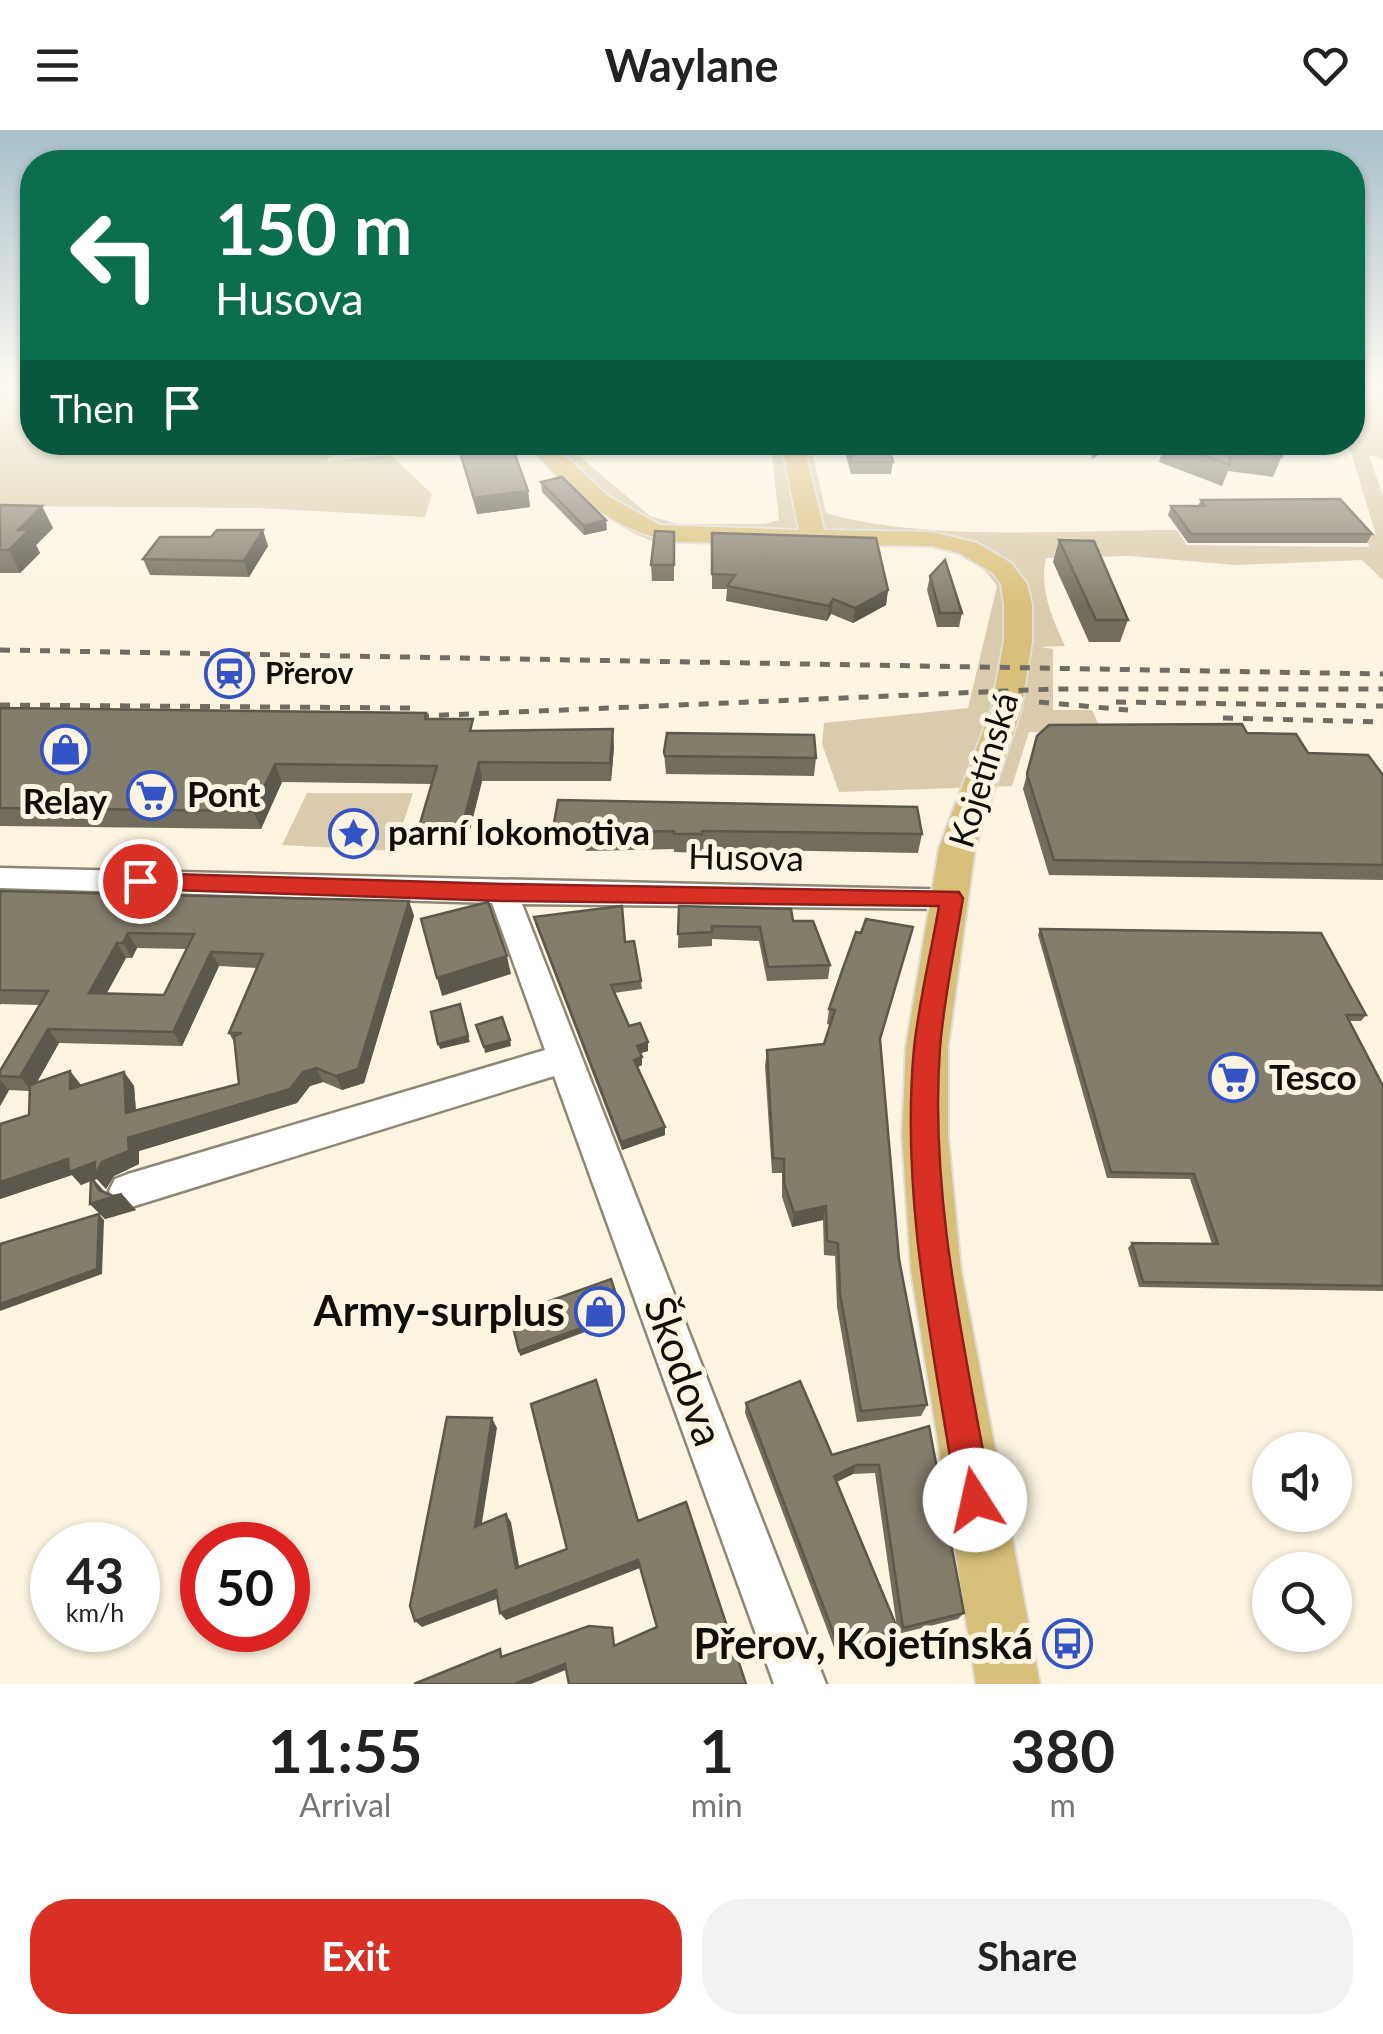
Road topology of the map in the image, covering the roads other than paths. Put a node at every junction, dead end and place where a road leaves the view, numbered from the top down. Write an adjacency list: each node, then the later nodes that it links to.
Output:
1 (561, 464): 3 (main road, Kojetínská)
2 (797, 464): 3 (main road)
3 (814, 536): 6 (main road, Kojetínská)
4 (0, 878): 5 (street, Husova)
5 (503, 892): 6 (street, Husova); 7 (street, Škodova)
6 (952, 898): 9 (main road, Kojetínská)
7 (567, 1058): 8 (street); 10 (street, Škodova)
8 (128, 1191)
9 (1003, 1674)
10 (800, 1684)

